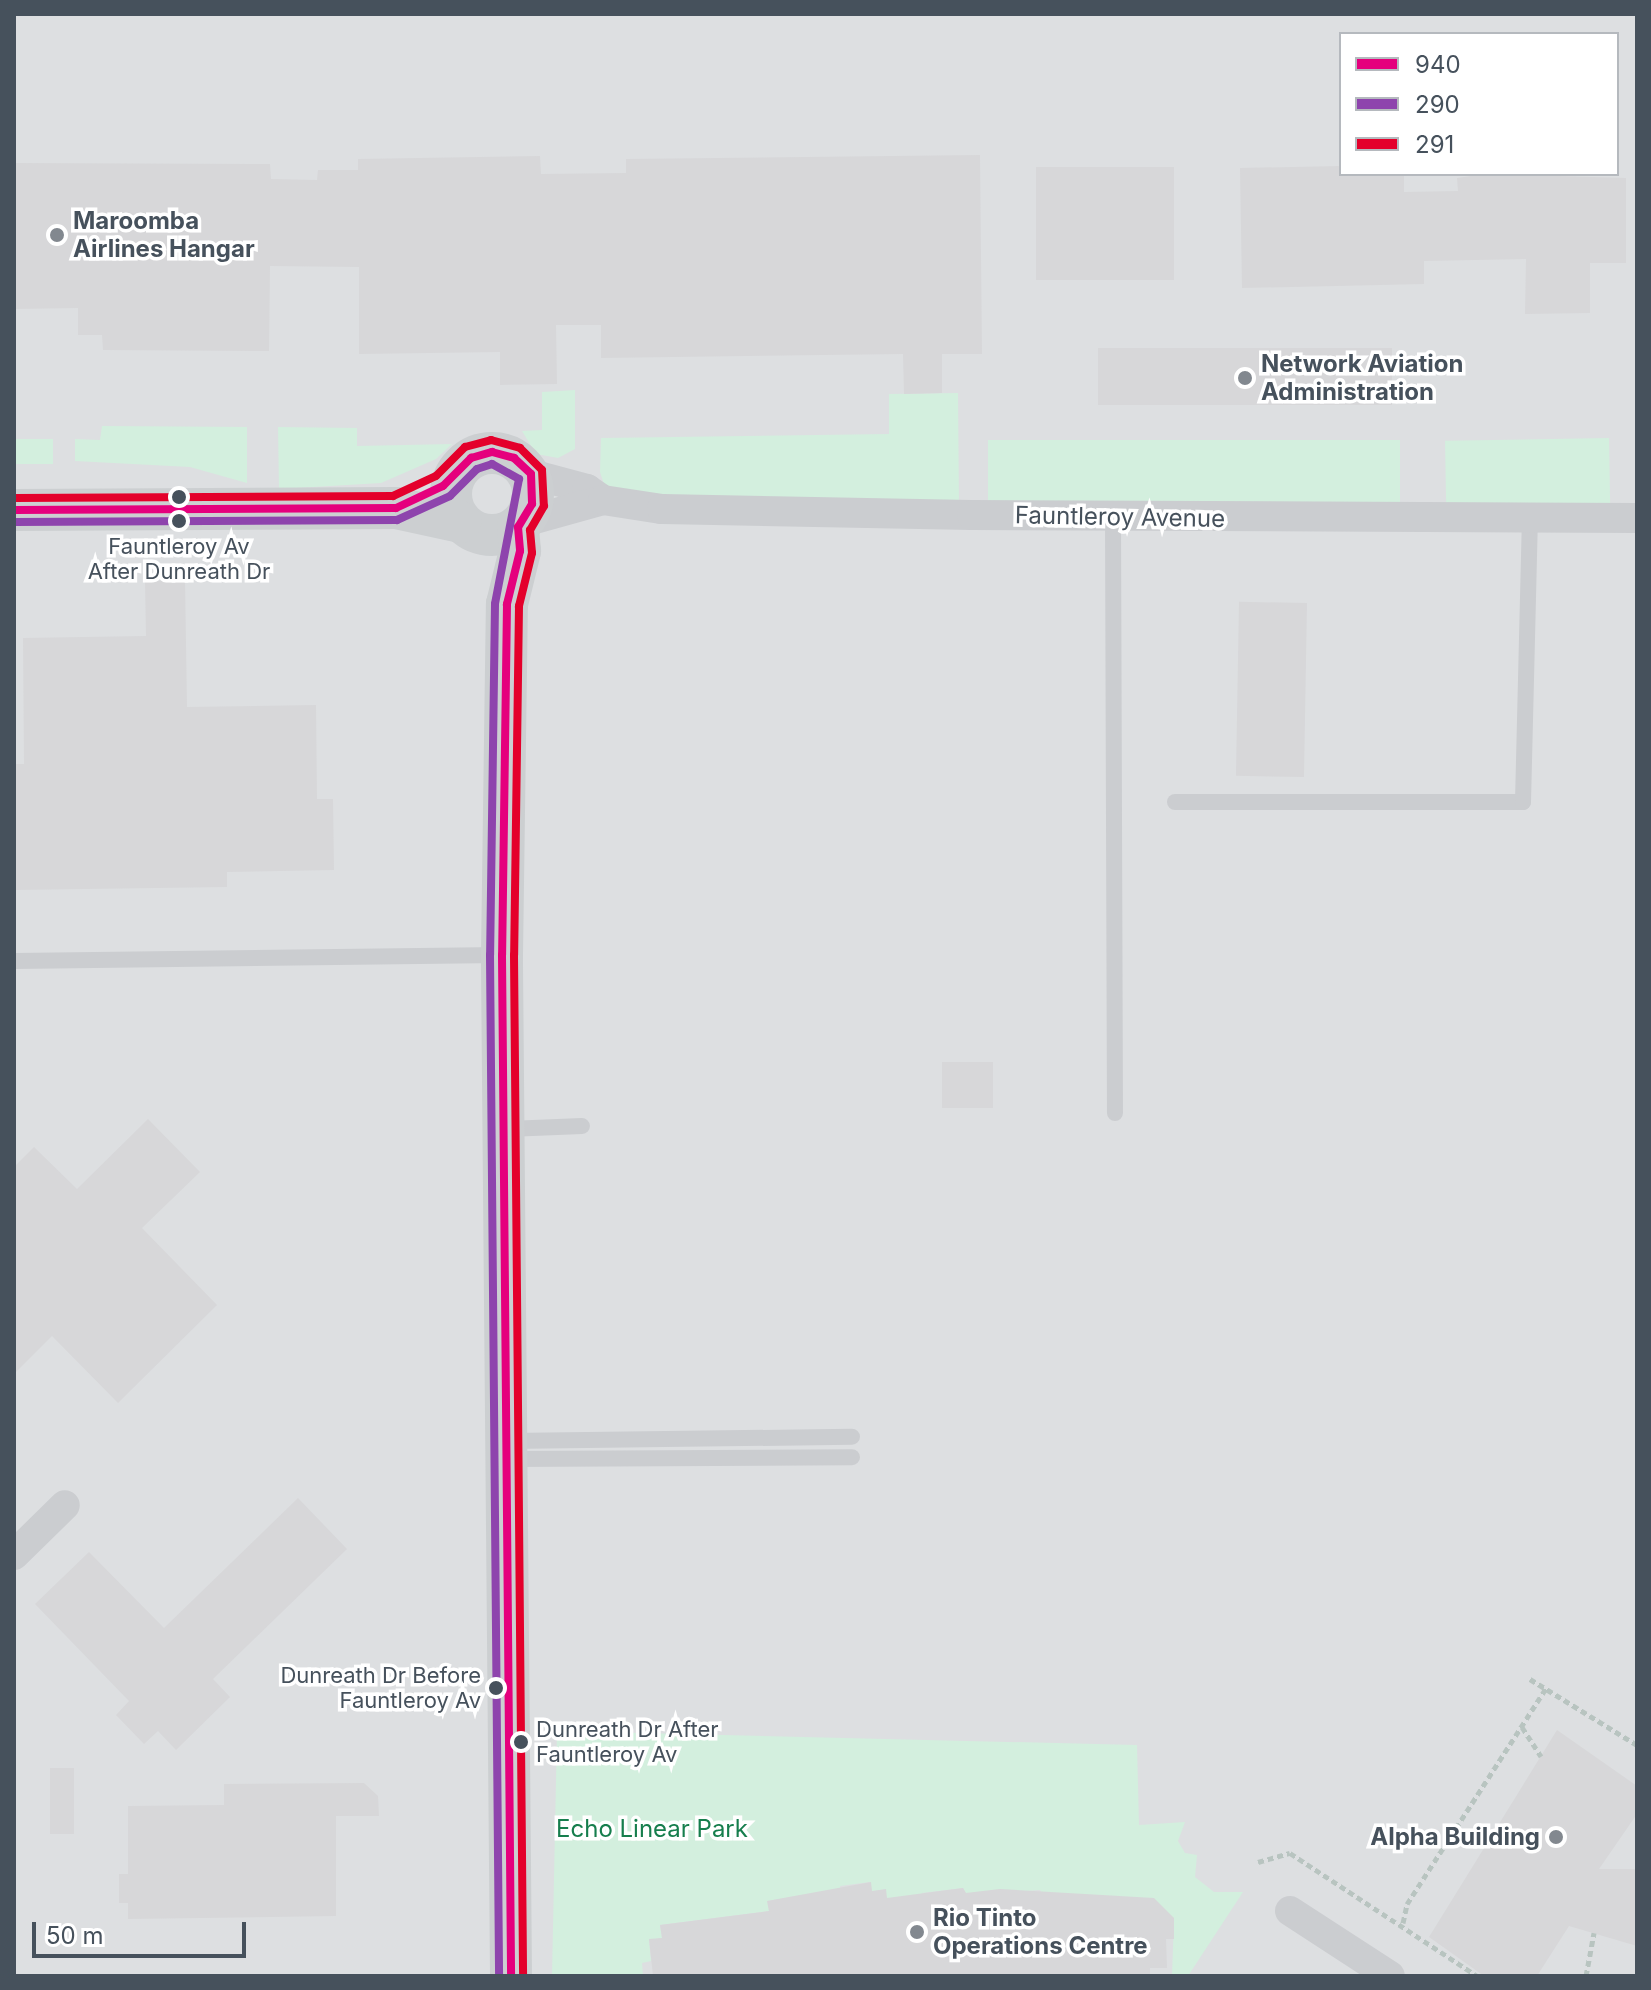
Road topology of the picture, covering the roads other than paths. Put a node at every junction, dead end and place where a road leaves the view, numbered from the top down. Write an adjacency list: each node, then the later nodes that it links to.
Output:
1 (531, 474): 2 (main road); 3 (street, Fauntleroy Avenue); 9 (main road)
2 (454, 477): 4 (main road); 10 (main road)
3 (603, 500): 6 (street, Fauntleroy Avenue); 9 (street, Fauntleroy Avenue)
4 (396, 508): 5 (main road); 10 (main road)
5 (14, 510)
6 (1113, 517): 8 (street, Fauntleroy Avenue); 15 (lane)
7 (1637, 518): 8 (street, Fauntleroy Avenue)
8 (1530, 519): 12 (lane)
9 (521, 524): 10 (main road); 11 (main road)
10 (467, 526): 11 (main road)
11 (507, 604): 13 (main road)
12 (1175, 802)
13 (502, 955): 14 (lane); 17 (main road)
14 (14, 961)
15 (1115, 1113)
16 (582, 1126): 17 (lane)
17 (503, 1129): 19 (main road)
18 (852, 1437): 19 (lane)
19 (506, 1450): 20 (lane); 24 (main road)
20 (852, 1457)
21 (65, 1505): 22 (street)
22 (14, 1555)
23 (1290, 1911): 25 (street)
24 (511, 1976)
25 (1390, 1976)

